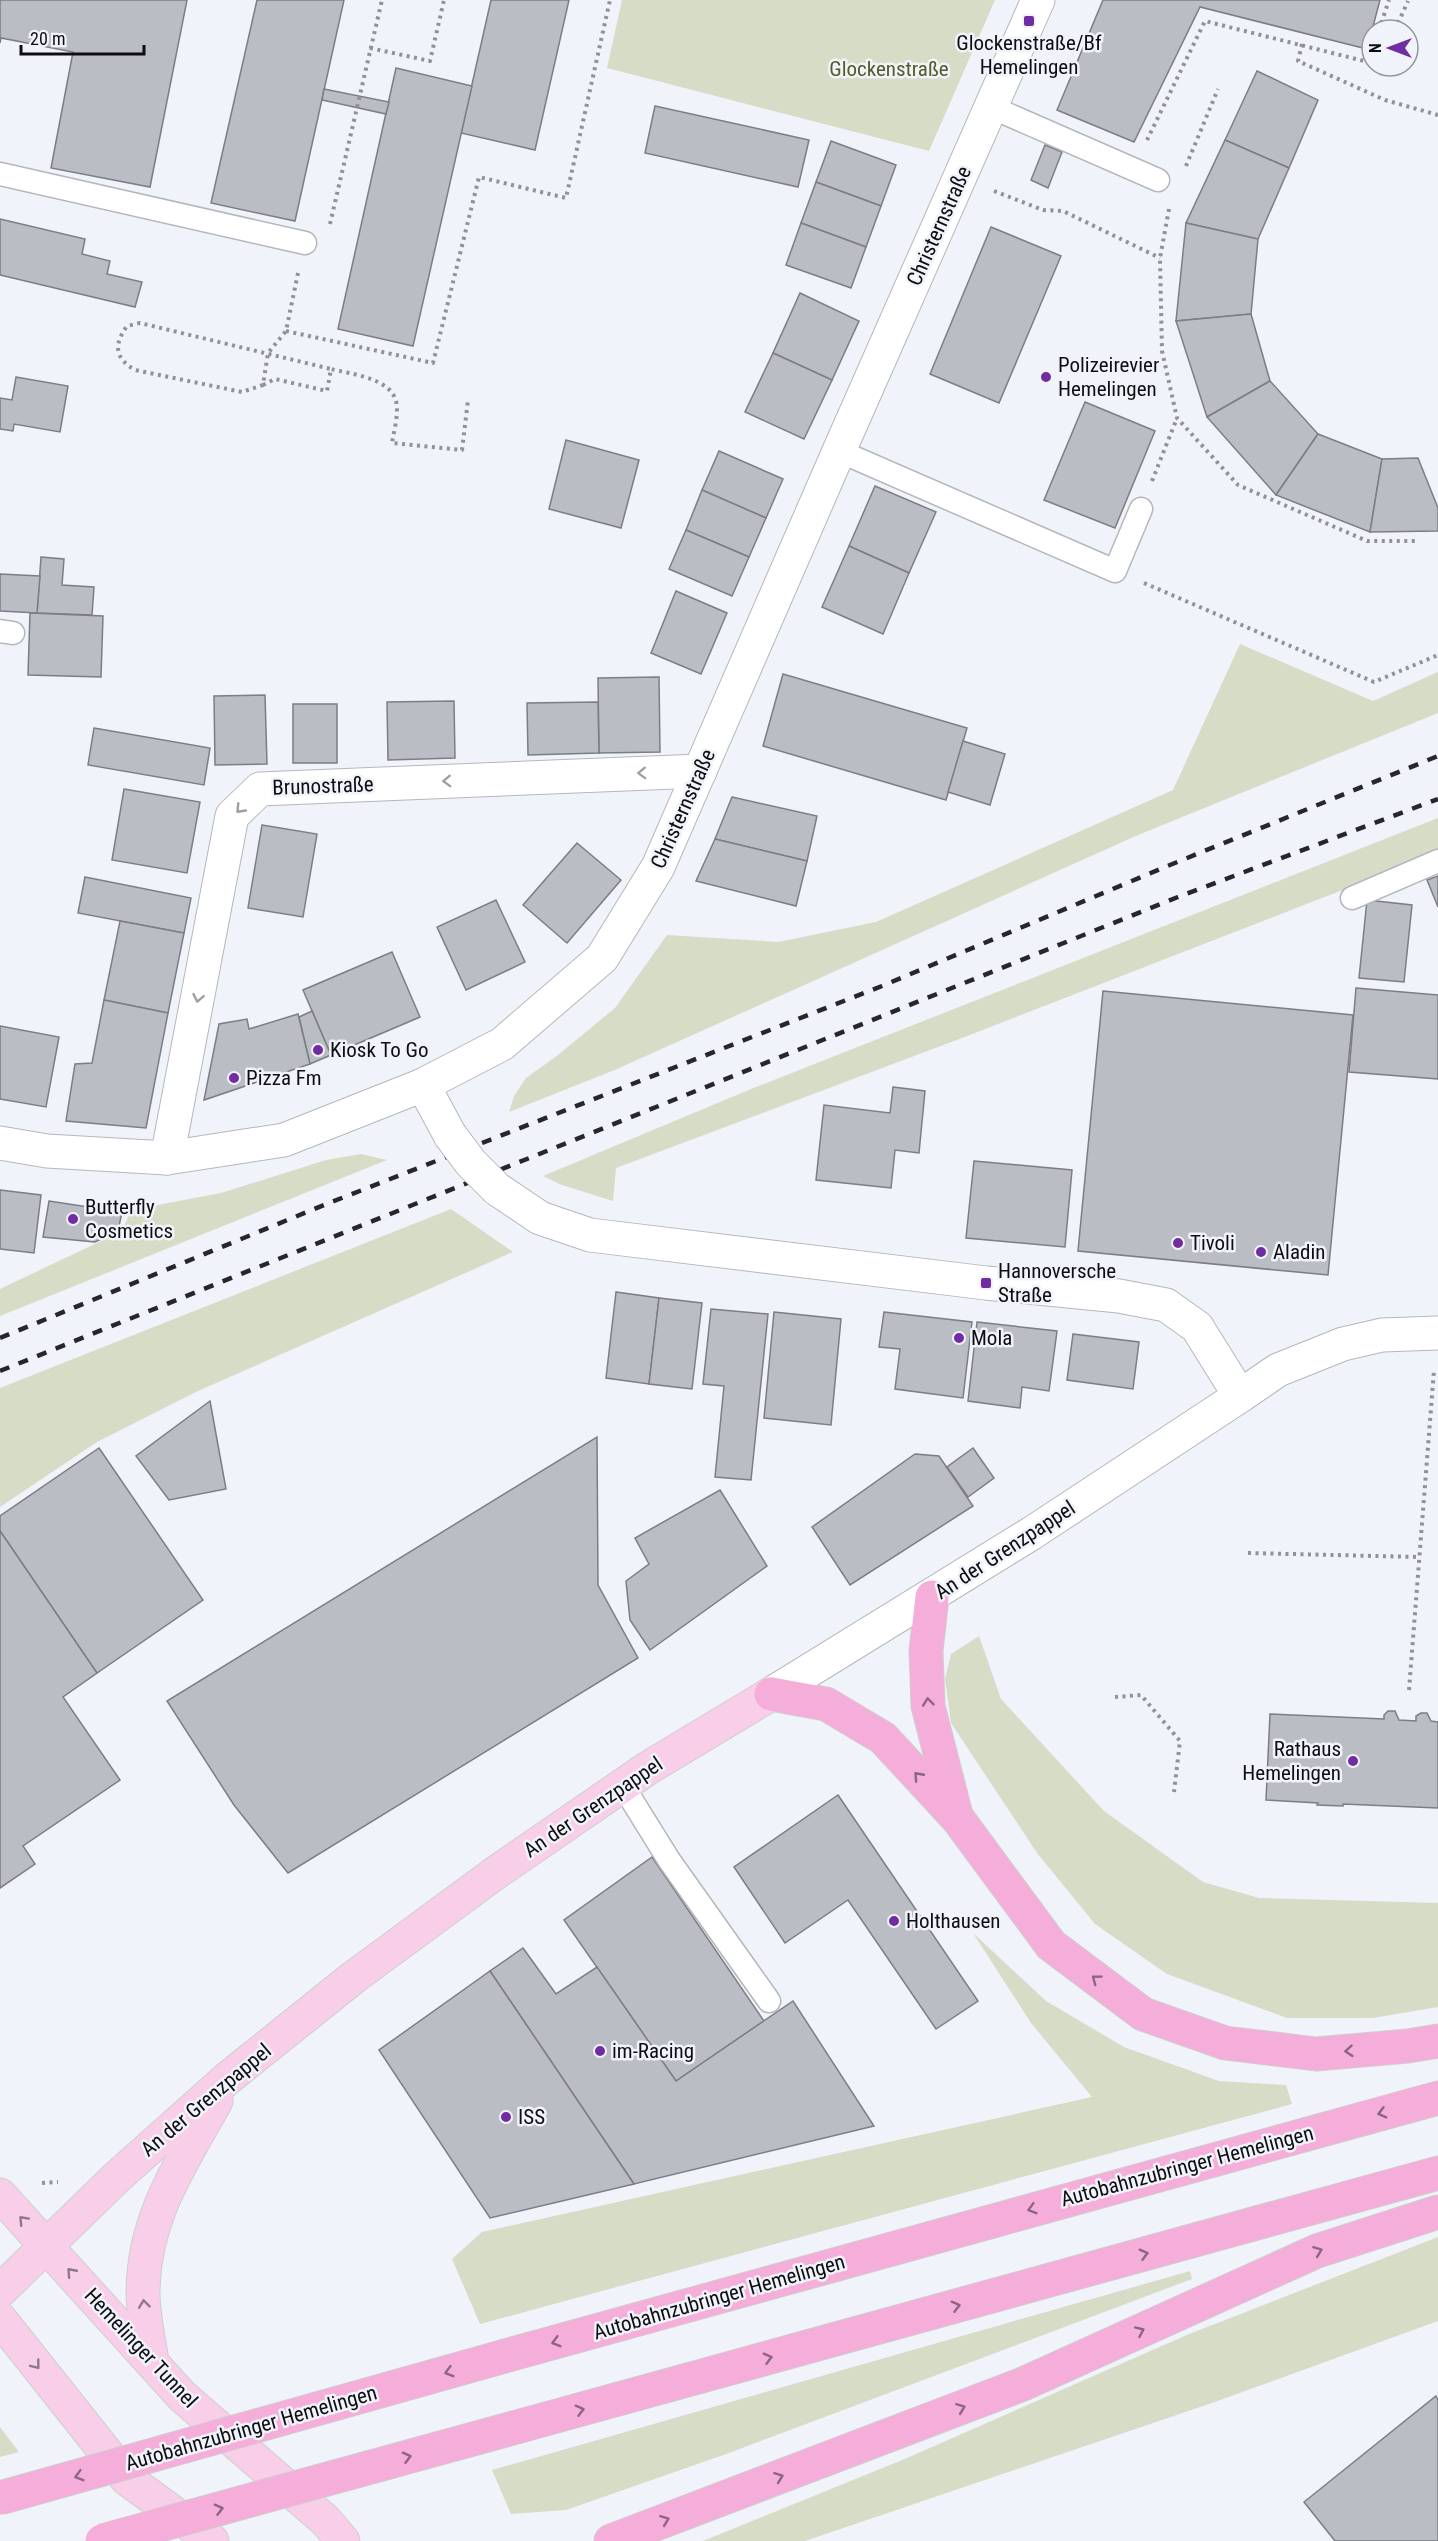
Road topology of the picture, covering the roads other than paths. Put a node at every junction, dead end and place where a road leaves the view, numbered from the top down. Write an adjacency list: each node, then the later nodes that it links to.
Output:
1 (1038, 0): 2 (street, Christernstraße)
2 (991, 108): 4 (lane); 6 (street, Christernstraße)
3 (0, 174): 5 (lane)
4 (1158, 180)
5 (306, 243)
6 (839, 451): 7 (lane); 8 (street, Christernstraße)
7 (1141, 509)
8 (700, 771): 11 (street, Christernstraße); 13 (street, Brunostraße, one-way to 13)
9 (1438, 861): 10 (lane)
10 (1352, 898)
11 (423, 1085): 13 (street, Christernstraße); 15 (street, bridge)
12 (0, 1143): 13 (street, Christernstraße)
13 (167, 1158)
14 (1437, 1333): 15 (street)
15 (1240, 1395): 16 (street, An der Grenzpappel)
16 (932, 1597): 17 (street, An der Grenzpappel); 19 (highway, one-way to 16)
17 (771, 1694): 18 (main road, An der Grenzpappel); 19 (highway, one-way to 17)
18 (623, 1786): 20 (lane); 22 (main road, An der Grenzpappel)
19 (958, 1819): 21 (highway, one-way to 19)
20 (769, 2001)
21 (1438, 2041)
22 (228, 2078): 27 (main road, An der Grenzpappel); 30 (main road, one-way to 22)
23 (1438, 2098): 31 (highway, Autobahnzubringer Hemelingen, one-way to 31, bridge)
24 (1438, 2173): 32 (highway, one-way to 24, bridge)
25 (0, 2194): 27 (main road, Hemelinger Tunnel, one-way to 25)
26 (1438, 2212): 35 (highway, one-way to 26)
27 (47, 2245): 28 (main road, An der Grenzpappel); 30 (main road, Hemelinger Tunnel, one-way to 27)
28 (0, 2290)
29 (0, 2319): 33 (main road, one-way to 33)
30 (152, 2362): 34 (main road, Hemelinger Tunnel)
31 (0, 2498)
32 (102, 2541)
33 (212, 2541)
34 (343, 2541)
35 (611, 2541)

